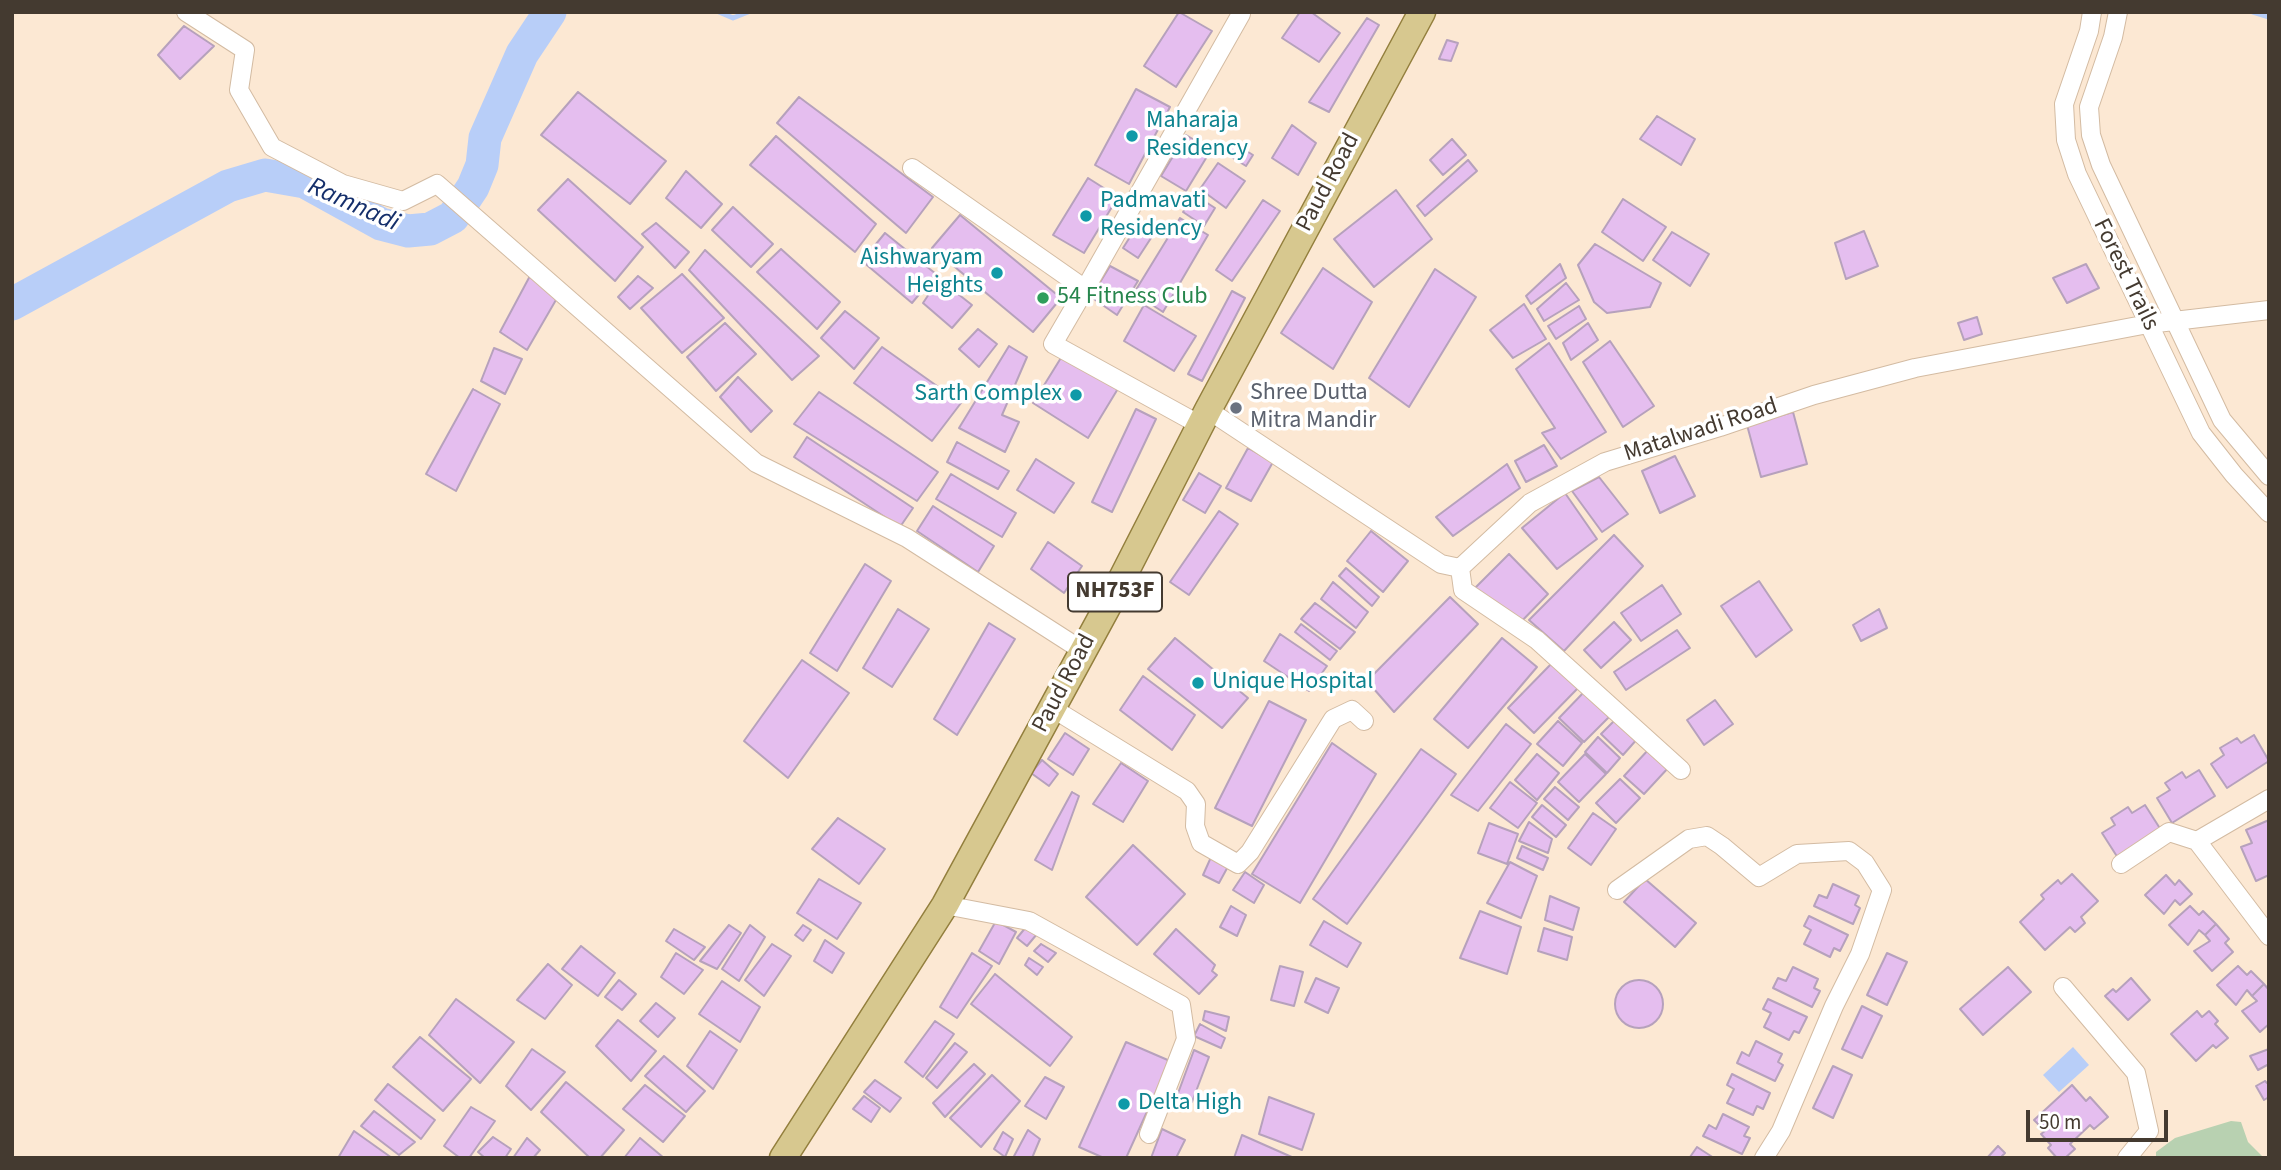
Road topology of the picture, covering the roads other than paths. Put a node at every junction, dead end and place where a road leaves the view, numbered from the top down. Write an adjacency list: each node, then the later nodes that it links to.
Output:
1 (186, 12): 17 (street)
2 (1422, 12): 13 (main road, Paud Road / NH753F)
3 (2092, 12): 6 (street, Forest Trails)
4 (2118, 12): 7 (street)
5 (1241, 14): 9 (street)
6 (2064, 104): 7 (street); 12 (street, Forest Trails)
7 (2089, 107): 11 (street)
8 (912, 168): 9 (street)
9 (1085, 289): 13 (street)
10 (2269, 310): 11 (street, Matalwadi Road)
11 (2175, 320): 12 (street, Matalwadi Road); 14 (street)
12 (2148, 324): 15 (street, Forest Trails); 16 (street, Matalwadi Road)
13 (1204, 417): 16 (street); 17 (main road, Paud Road / NH753F)
14 (2269, 476)
15 (2269, 513)
16 (1460, 568): 20 (street)
17 (1083, 651): 18 (main road, Paud Road / NH753F)
18 (1052, 708): 19 (street); 25 (main road, Paud Road / NH753F)
19 (1364, 721)
20 (1681, 769)
21 (2269, 799): 22 (street)
22 (2197, 841): 23 (street); 26 (street)
23 (2121, 864)
24 (1617, 890): 30 (street)
25 (945, 905): 28 (street); 29 (main road, Paud Road / NH753F)
26 (2269, 936)
27 (2063, 987): 31 (street)
28 (1149, 1134)
29 (783, 1158)
30 (1764, 1158)
31 (2127, 1158)

